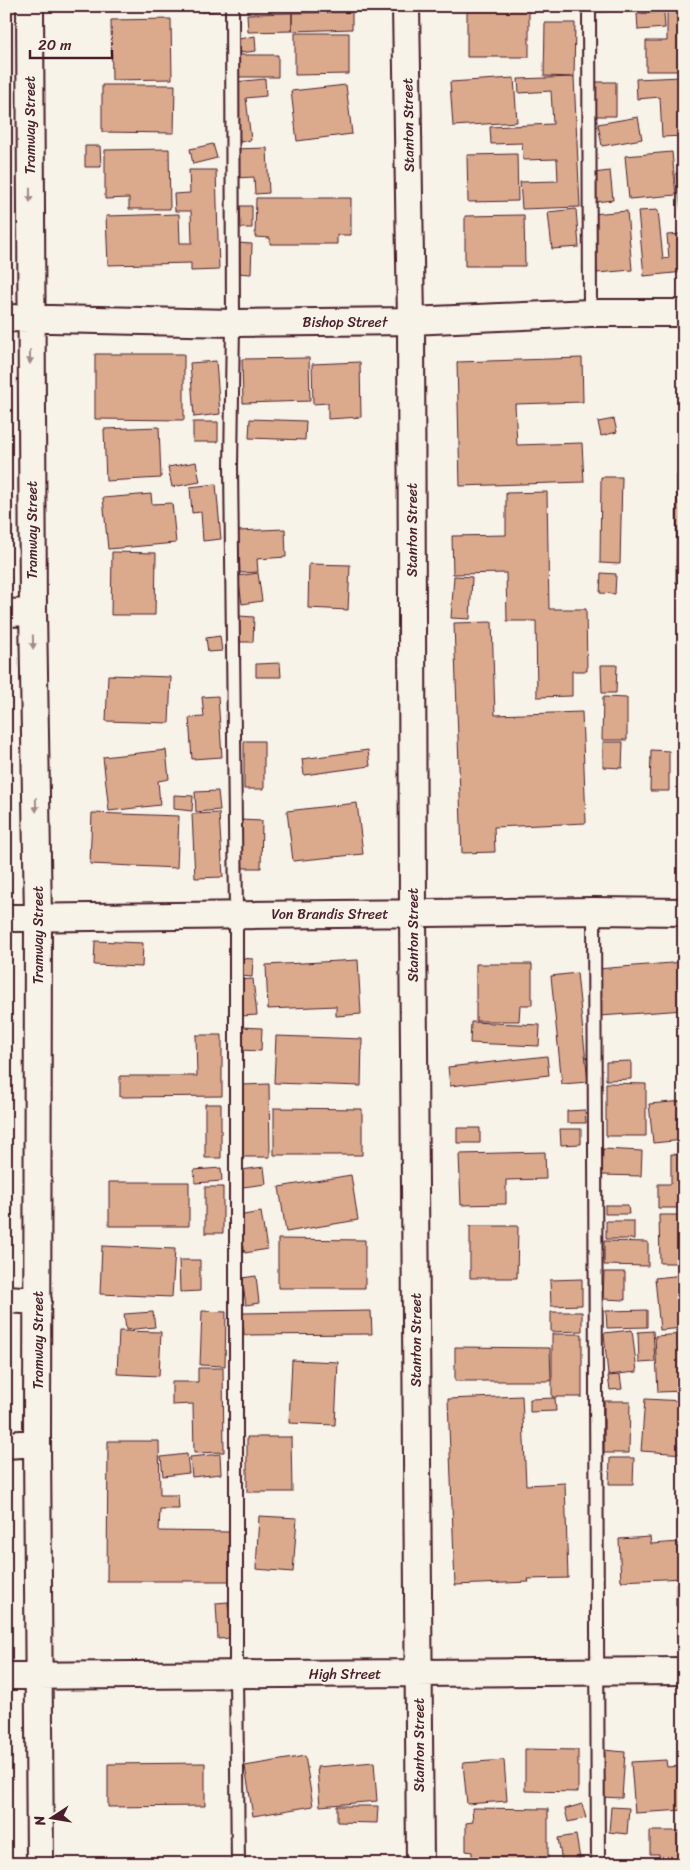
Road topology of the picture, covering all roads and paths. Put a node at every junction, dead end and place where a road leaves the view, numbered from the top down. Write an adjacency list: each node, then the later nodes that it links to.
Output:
1 (30, 6): 7 (street, Tramway Street, one-way to 7)
2 (232, 6): 9 (lane)
3 (406, 6): 8 (street, Stanton Street)
4 (589, 6): 5 (lane)
5 (590, 313): 6 (street, Bishop Street); 8 (street, Bishop Street)
6 (684, 313)
7 (18, 318): 9 (street, Bishop Street); 10 (street, Tramway Street, one-way to 10)
8 (411, 321): 9 (street, Bishop Street); 15 (street, Stanton Street)
9 (233, 323): 14 (lane)
10 (32, 612): 11 (street); 16 (street, Tramway Street, one-way to 16)
11 (6, 613)
12 (594, 911): 13 (street, Von Brandis Street); 15 (street, Von Brandis Street); 22 (lane)
13 (684, 912)
14 (236, 914): 15 (street, Von Brandis Street); 16 (street, Von Brandis Street); 25 (lane)
15 (413, 914): 24 (street, Stanton Street)
16 (38, 917): 17 (street, Von Brandis Street); 19 (street, Tramway Street)
17 (6, 918)
18 (6, 1299): 19 (street)
19 (38, 1301): 20 (street, Tramway Street)
20 (37, 1443): 21 (street); 27 (street, Tramway Street)
21 (6, 1445)
22 (597, 1671): 23 (street, High Street); 24 (street, High Street); 31 (lane)
23 (684, 1671)
24 (419, 1673): 25 (street, High Street); 30 (street, Stanton Street)
25 (236, 1674): 27 (street, High Street); 29 (lane)
26 (6, 1676): 27 (street, High Street)
27 (39, 1676): 28 (street, Tramway Street)
28 (40, 1864)
29 (238, 1864)
30 (420, 1864)
31 (598, 1864)

